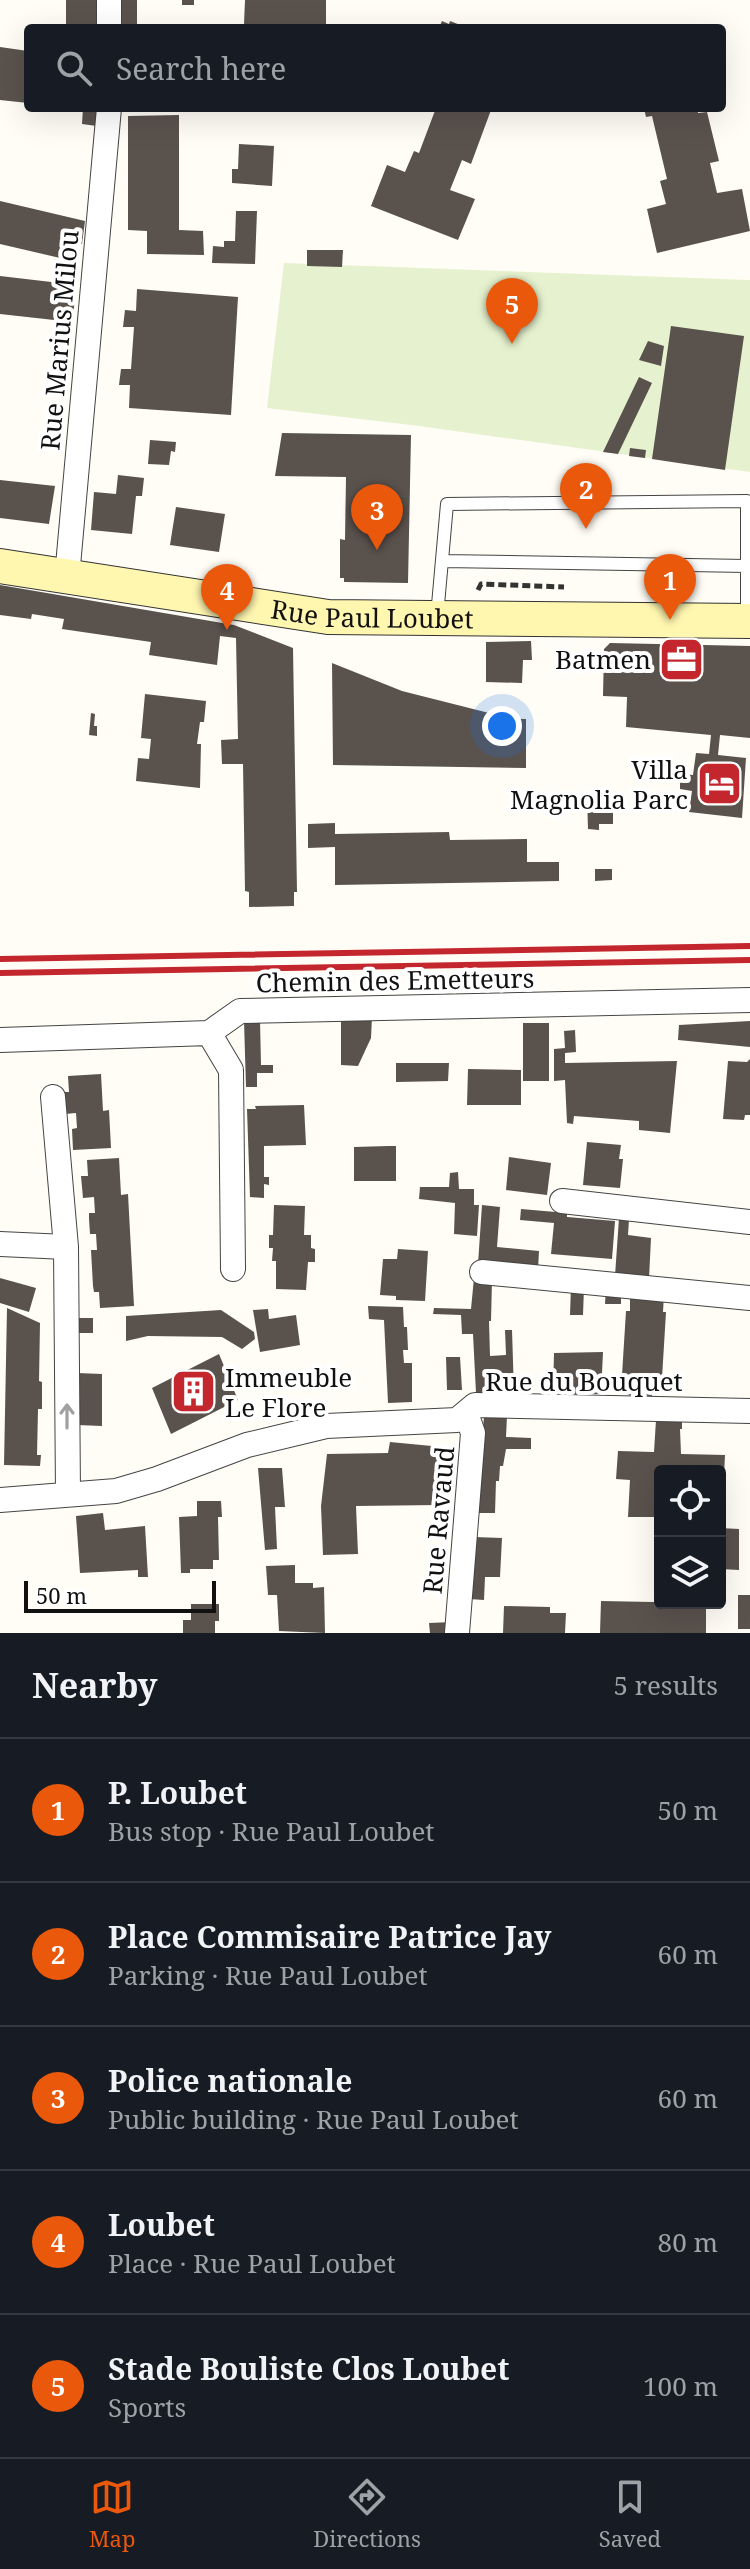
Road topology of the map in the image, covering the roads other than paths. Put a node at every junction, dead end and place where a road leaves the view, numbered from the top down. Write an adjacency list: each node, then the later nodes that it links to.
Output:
1 (109, 0): 2 (street)
2 (109, 24)
3 (109, 112): 7 (street, Rue Marius Milou)
4 (442, 561): 6 (lane); 6 (lane); 8 (lane)
5 (0, 566): 7 (street, Rue Paul Loubet)
6 (747, 566): 9 (lane)
7 (67, 577): 8 (street, Rue Paul Loubet)
8 (437, 620): 9 (street, Rue Paul Loubet)
9 (748, 621)
10 (750, 1000): 11 (street, Chemin des Emetteurs)
11 (209, 1033): 12 (street); 18 (street)
12 (0, 1040)
13 (53, 1097): 17 (street)
14 (562, 1201): 15 (street)
15 (750, 1222)
16 (0, 1244): 17 (street)
17 (66, 1247): 23 (street, one-way to 17)
18 (233, 1269)
19 (482, 1272): 20 (street)
20 (750, 1298)
21 (750, 1411): 22 (street, Rue du Bouquet)
22 (466, 1413): 23 (street, Rue du Bouquet); 25 (street, Rue Ravaud)
23 (68, 1494): 24 (street, Rue du Bouquet)
24 (0, 1500)
25 (457, 1633)

